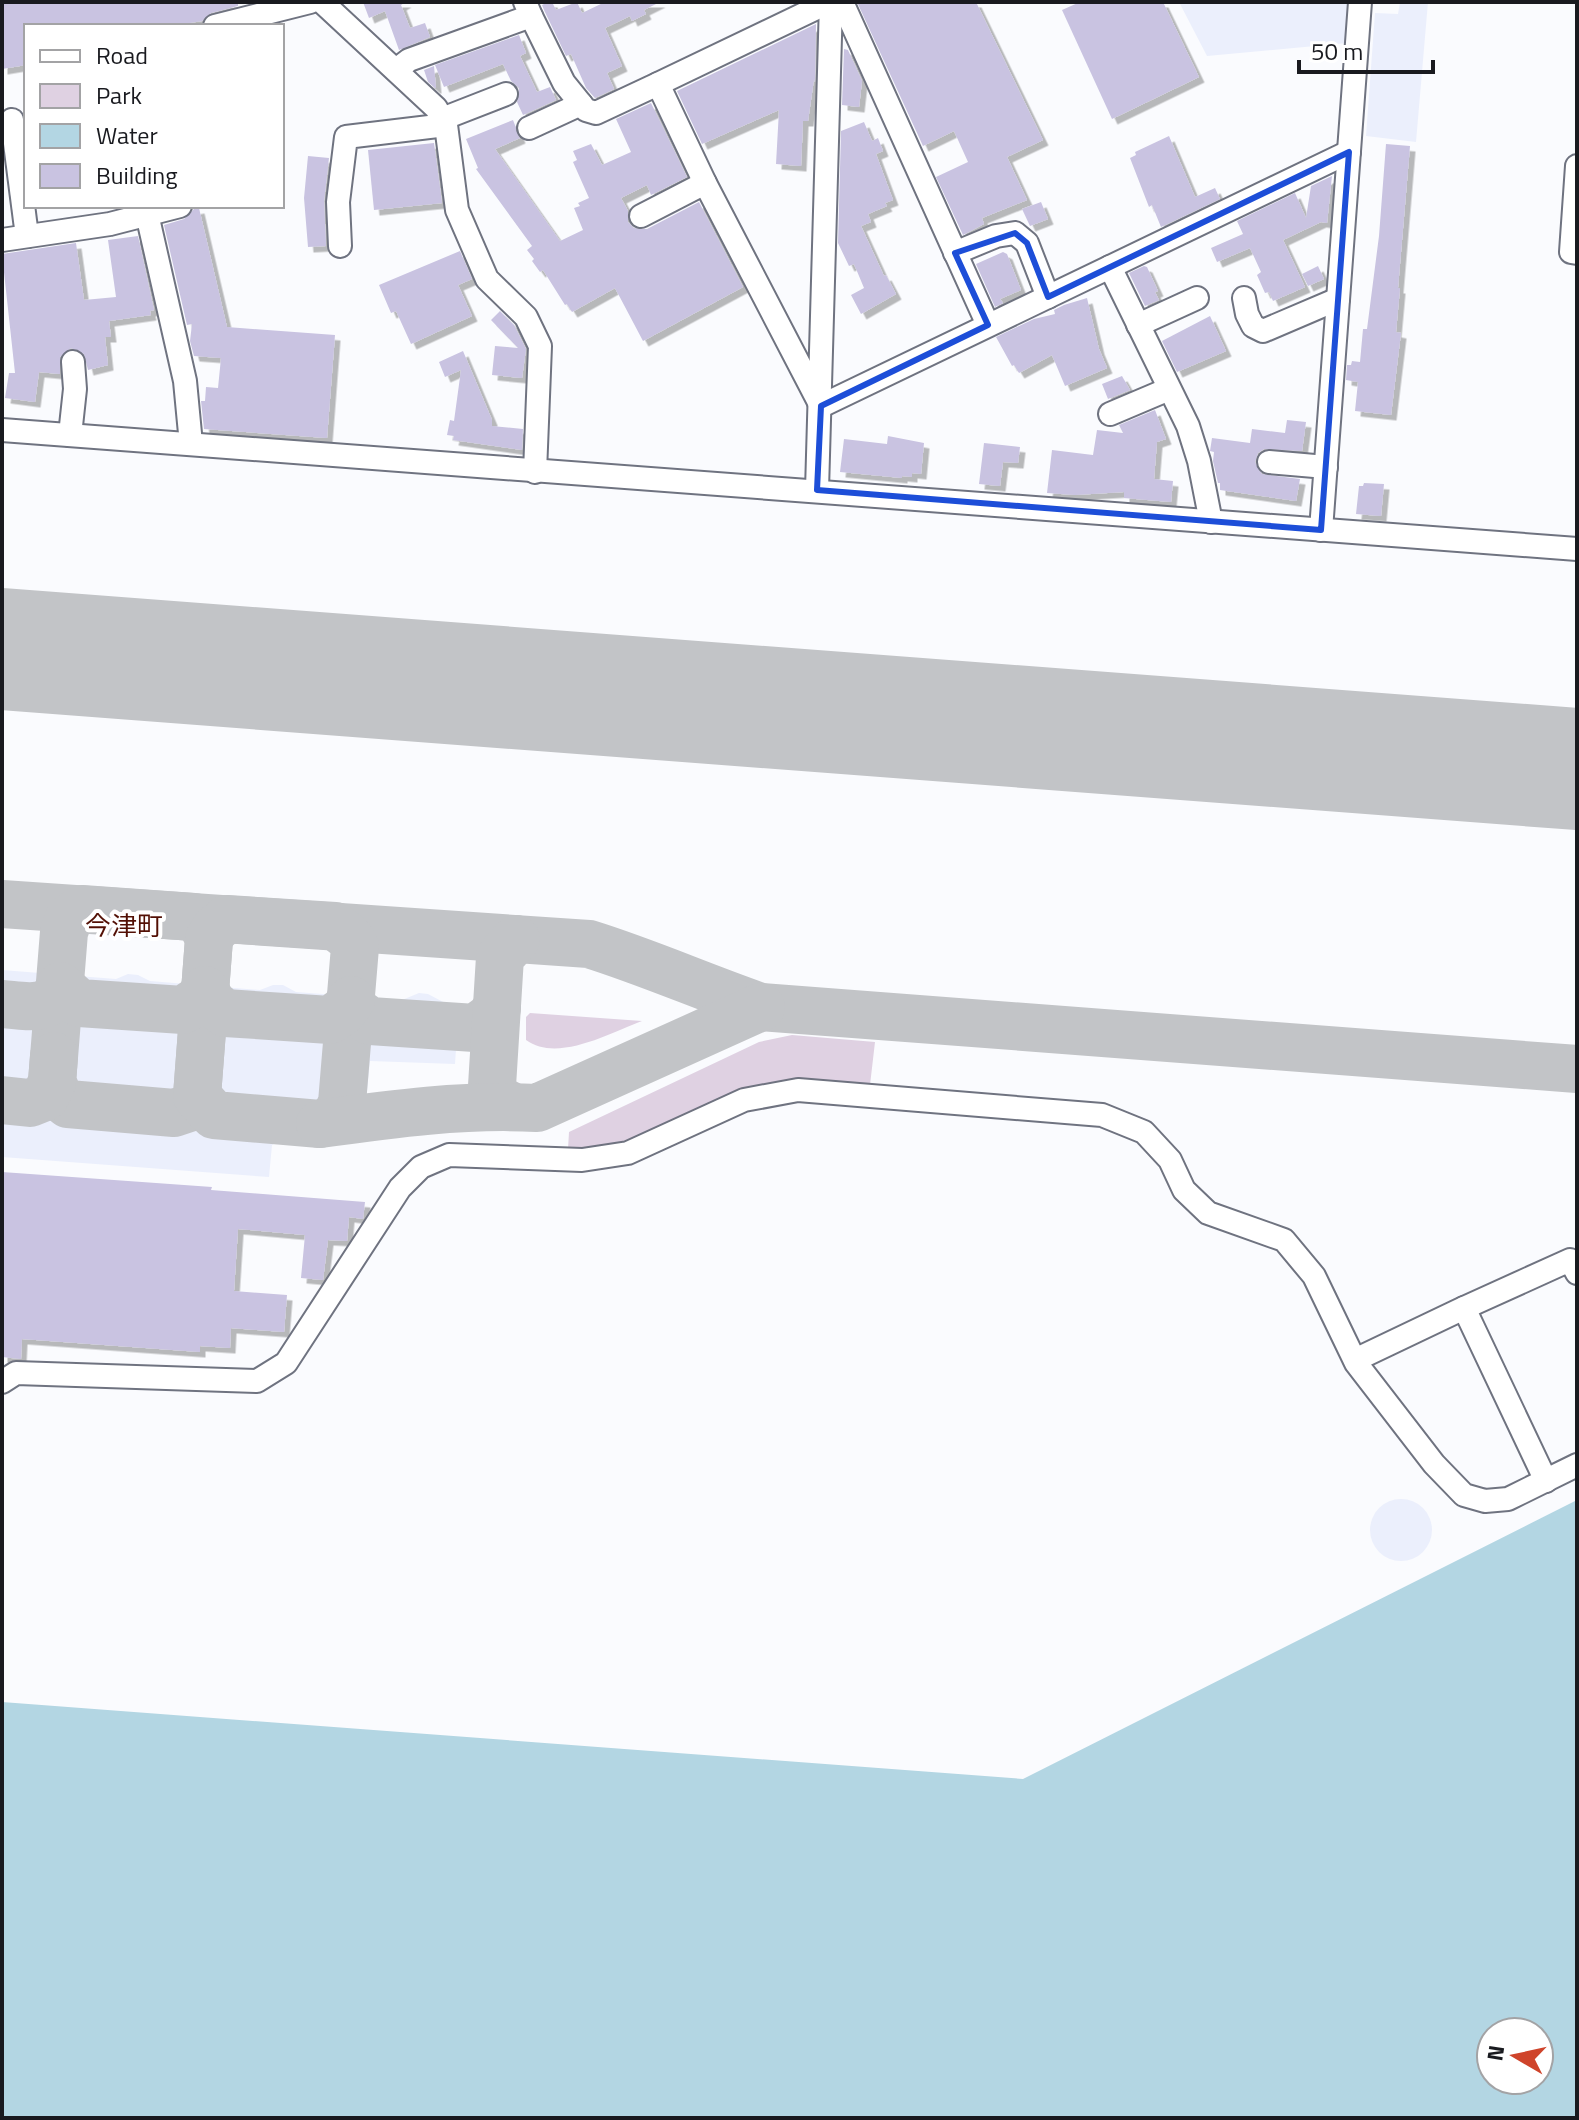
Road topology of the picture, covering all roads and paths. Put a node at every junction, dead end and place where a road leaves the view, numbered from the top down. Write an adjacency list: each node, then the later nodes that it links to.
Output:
1 (310, 2): 7 (street)
2 (322, 2): 8 (street)
3 (830, 2): 9 (street); 36 (street)
4 (842, 2): 25 (street)
5 (1360, 2): 15 (street)
6 (528, 9): 8 (street); 11 (street)
7 (223, 24)
8 (396, 70): 13 (street)
9 (658, 84): 11 (street); 17 (street)
10 (506, 94): 13 (street)
11 (581, 104): 14 (street)
12 (12, 120): 22 (street)
13 (444, 122): 24 (street); 43 (street)
14 (529, 128)
15 (1349, 152): 27 (street); 31 (street)
16 (1577, 166): 26 (street)
17 (705, 183): 21 (street); 36 (street)
18 (172, 208): 19 (street)
19 (147, 214): 20 (street); 40 (street)
20 (109, 215): 22 (street)
21 (641, 216)
22 (27, 236): 23 (street)
23 (2, 240)
24 (340, 246)
25 (955, 253): 28 (street); 32 (street)
26 (1577, 253)
27 (1110, 267): 28 (street); 33 (street)
28 (1048, 297): 32 (street)
29 (1197, 298): 33 (street)
30 (1244, 298): 31 (street)
31 (1338, 299): 42 (street)
32 (988, 325): 36 (street)
33 (1138, 325): 35 (street)
34 (73, 362): 39 (street)
35 (1169, 389): 37 (street); 45 (street)
36 (821, 406): 44 (street)
37 (1110, 414)
38 (2, 430): 39 (street)
39 (70, 435): 40 (street)
40 (191, 444): 43 (street)
41 (1269, 462): 42 (street)
42 (1326, 467): 46 (street)
43 (535, 472): 44 (street)
44 (817, 490): 45 (street)
45 (1211, 522): 46 (street)
46 (1321, 530): 47 (street)
47 (1577, 549)
48 (1577, 1273): 49 (street)
49 (1464, 1308): 50 (street); 53 (street)
50 (1355, 1360): 51 (street); 53 (street)
51 (7, 1375)
52 (1577, 1465): 53 (street)
53 (1546, 1481)

